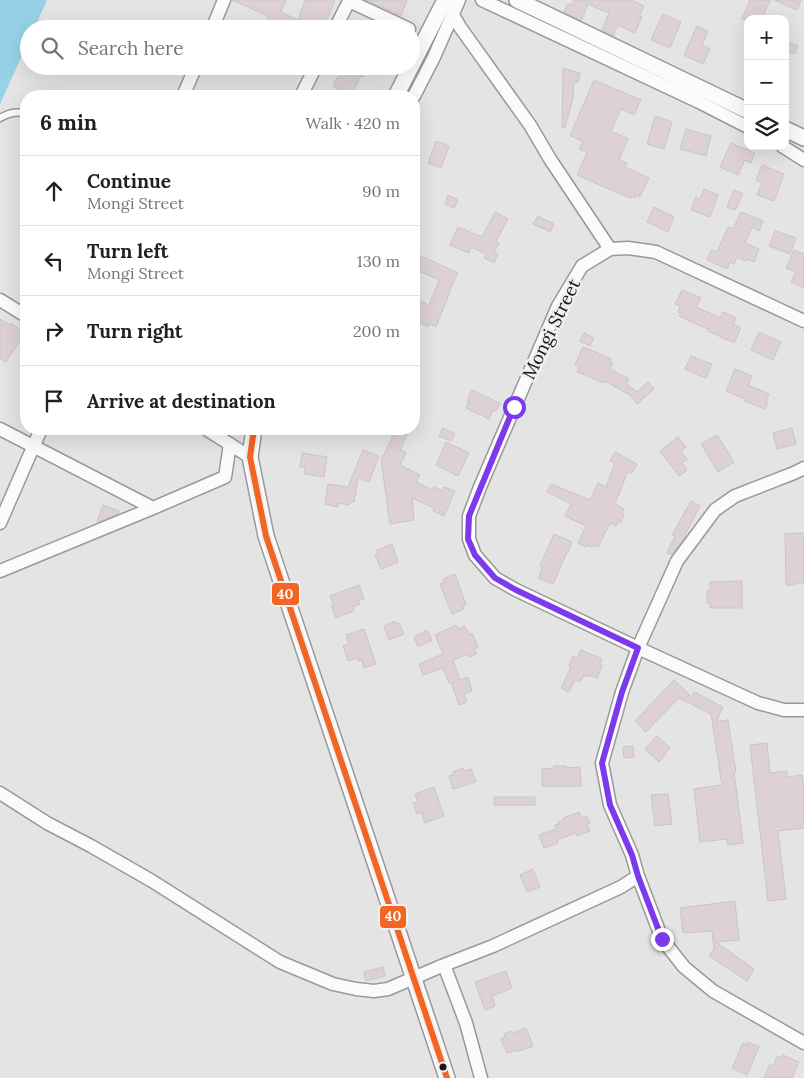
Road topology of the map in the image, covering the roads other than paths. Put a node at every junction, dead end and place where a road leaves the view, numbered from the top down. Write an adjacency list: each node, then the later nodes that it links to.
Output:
1 (224, 0): 7 (street)
2 (445, 0): 11 (street)
3 (459, 0): 6 (street)
4 (482, 0): 23 (street)
5 (517, 0): 20 (street)
6 (453, 15): 19 (street); 28 (street)
7 (216, 20)
8 (340, 20): 9 (street)
9 (390, 20)
10 (420, 34): 11 (street)
11 (426, 37): 12 (street)
12 (420, 49)
13 (192, 75): 16 (street)
14 (312, 75): 17 (street)
15 (407, 75): 18 (street)
16 (186, 90)
17 (304, 90)
18 (399, 90)
19 (417, 90)
20 (744, 109)
21 (20, 112): 22 (lane)
22 (0, 118)
23 (744, 125)
24 (789, 131): 25 (street)
25 (804, 138)
26 (788, 150): 27 (street)
27 (804, 160)
28 (610, 249): 31 (street); 43 (street, Mongi Street)
29 (0, 300): 30 (street)
30 (20, 312)
31 (804, 320)
32 (0, 429): 37 (street)
33 (38, 435): 37 (street)
34 (216, 435): 36 (street)
35 (253, 435): 38 (street)
36 (230, 444): 38 (street); 40 (street)
37 (33, 446): 40 (street); 41 (street)
38 (250, 457): 48 (street)
39 (804, 468): 43 (street)
40 (153, 508): 42 (street)
41 (0, 523)
42 (0, 571)
43 (638, 648): 44 (street, Mongi Street); 46 (street)
44 (804, 710)
45 (0, 793): 48 (street)
46 (638, 876): 47 (street); 49 (street)
47 (444, 965): 48 (street); 51 (street)
48 (415, 979): 50 (street)
49 (804, 1042)
50 (447, 1078)
51 (481, 1078)

